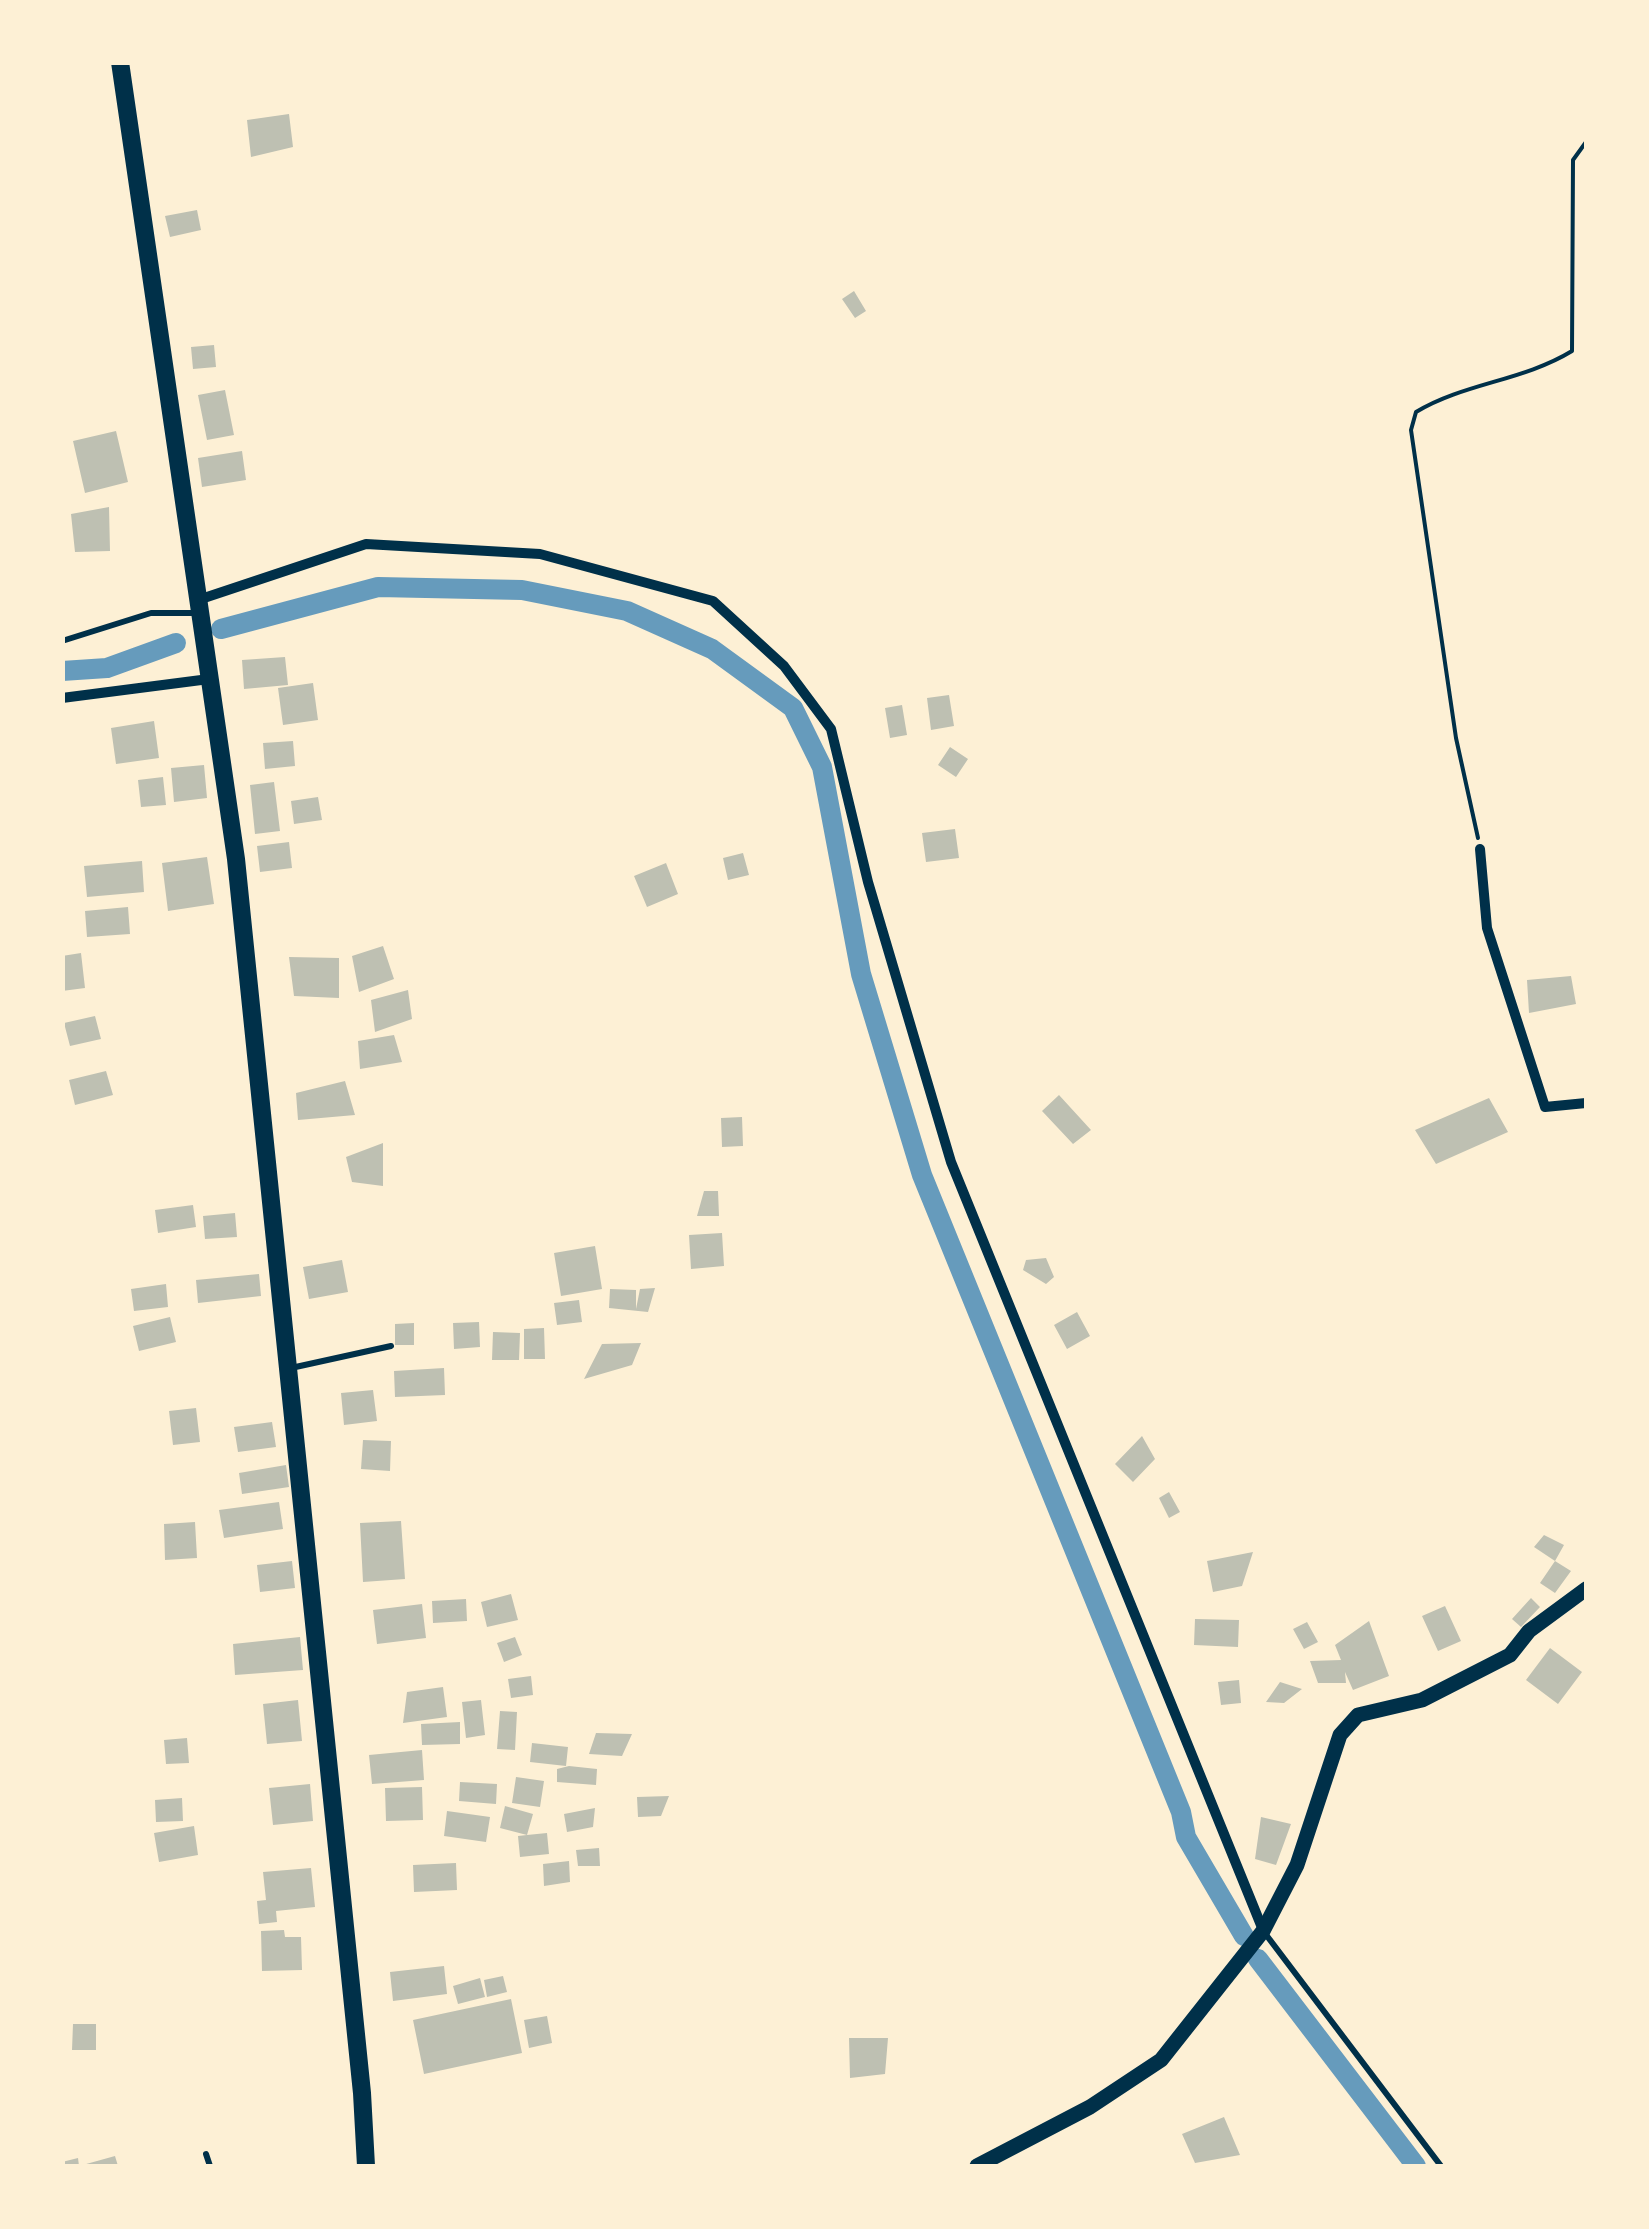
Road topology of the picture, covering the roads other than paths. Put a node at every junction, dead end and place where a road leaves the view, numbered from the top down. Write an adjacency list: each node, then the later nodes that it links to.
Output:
1 (120, 62): 2 (main road)
2 (199, 606): 3 (lane); 4 (main road); 11 (street)
3 (62, 641)
4 (210, 679): 5 (street); 9 (main road)
5 (62, 698)
6 (1480, 849): 7 (street)
7 (1586, 1103)
8 (391, 1346): 9 (lane)
9 (291, 1368): 14 (main road)
10 (1586, 1588): 11 (street)
11 (1264, 1931): 15 (street); 16 (lane)
12 (206, 2154): 13 (lane)
13 (210, 2166)
14 (366, 2166)
15 (977, 2166)
16 (1441, 2166)

